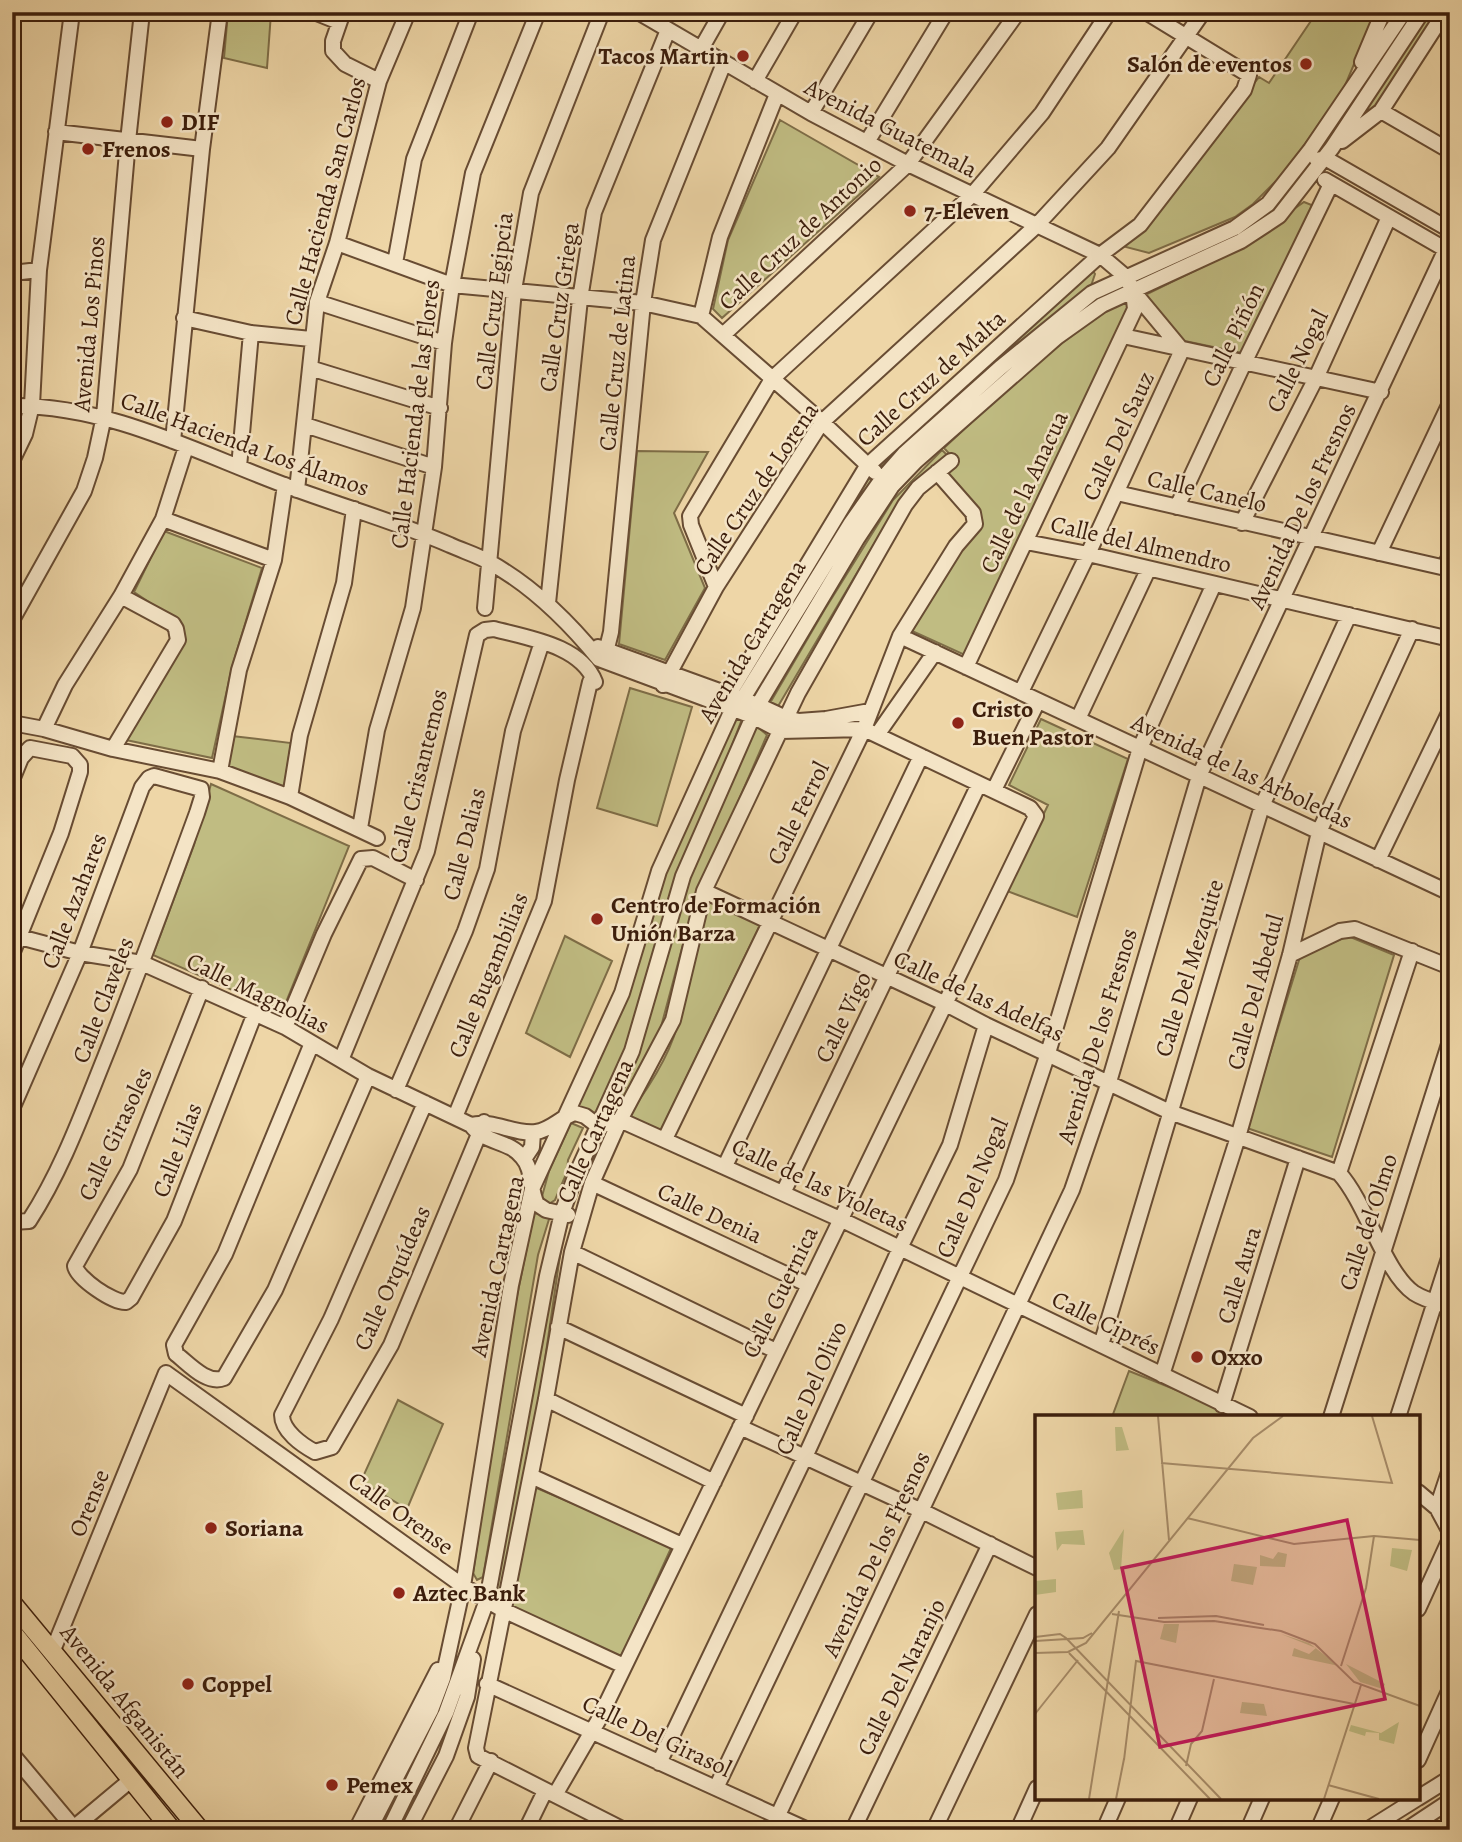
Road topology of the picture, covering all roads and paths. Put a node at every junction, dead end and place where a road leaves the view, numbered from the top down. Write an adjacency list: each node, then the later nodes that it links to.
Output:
1 (72, 12): 33 (street)
2 (142, 12): 34 (street, Avenida Los Pinos)
3 (220, 12): 37 (street)
4 (314, 12): 22 (street)
5 (408, 12): 27 (street, Calle Hacienda San Carlos)
6 (471, 12): 50 (street)
7 (538, 12): 54 (street, Calle Hacienda de las Flores)
8 (602, 12): 55 (street, Calle Cruz Egipcia)
9 (722, 12): 25 (street)
10 (795, 12): 28 (street)
11 (871, 12): 32 (street)
12 (946, 12): 35 (street)
13 (1018, 12): 39 (street, Calle Cruz de Antonio)
14 (1109, 12): 43 (street)
15 (1146, 12): 24 (street)
16 (1203, 12): 24 (street, Calle Cruz de Lorena)
17 (1383, 12): 29 (street)
18 (1404, 12): 29 (street, Avenida Cartagena)
19 (1422, 12): 38 (street, Avenida Cartagena)
20 (1445, 12): 31 (street)
21 (641, 13): 23 (street, Avenida Guatemala)
22 (341, 17): 27 (street)
23 (668, 30): 25 (street, Avenida Guatemala); 57 (street, Calle Cruz Griega)
24 (1186, 37): 45 (street, Calle Cruz de Lorena); 49 (street, Calle Cruz de Malta)
25 (701, 49): 26 (street, Avenida Guatemala)
26 (724, 63): 28 (street, Avenida Guatemala); 59 (street, Calle Cruz de Latina)
27 (379, 81): 47 (street, Calle Hacienda San Carlos)
28 (755, 81): 30 (street, Avenida Guatemala)
29 (1349, 93): 40 (street, Avenida Cartagena)
30 (778, 94): 32 (street, Avenida Guatemala); 60 (street)
31 (1381, 111): 36 (street); 38 (street)
32 (811, 113): 35 (street, Avenida Guatemala)
33 (56, 132): 34 (street); 51 (street)
34 (128, 141): 37 (street); 77 (street, Avenida Los Pinos)
35 (867, 142): 39 (street, Avenida Guatemala)
36 (1448, 147)
37 (202, 149): 61 (street)
38 (1329, 153): 40 (street); 41 (street, Avenida Cartagena); 46 (street)
39 (908, 164): 43 (street, Avenida Guatemala); 63 (street, Calle Cruz de Antonio)
40 (1300, 164): 41 (street); 53 (street, Avenida Cartagena)
41 (1314, 173): 42 (street); 56 (street, Avenida Cartagena)
42 (1331, 184): 44 (street); 68 (street, Calle Piñón)
43 (972, 195): 45 (street, Avenida Guatemala); 70 (street)
44 (1389, 217): 48 (street); 71 (street, Calle Nogal)
45 (1036, 226): 49 (street, Avenida Guatemala); 78 (street, Calle Cruz de Lorena)
46 (1450, 230)
47 (337, 243): 50 (street); 58 (street, Calle Hacienda San Carlos)
48 (1448, 250): 72 (street, Avenida De los Fresnos)
49 (1100, 256): 53 (street, Avenida Guatemala); 83 (street, Calle Cruz de Malta)
50 (395, 263): 54 (street)
51 (39, 270): 52 (street); 75 (street)
52 (12, 273)
53 (1126, 276): 56 (street); 87 (street, Avenida Cartagena)
54 (452, 285): 55 (street); 66 (street, Calle Hacienda de las Flores)
55 (514, 290): 57 (street); 100 (street, Calle Cruz Egipcia)
56 (1133, 290): 64 (street, Calle de la Anacua); 67 (street); 87 (street, Avenida Cartagena)
57 (580, 299): 59 (street); 107 (street, Calle Cruz Griega)
58 (317, 302): 65 (street, Calle Hacienda San Carlos); 66 (street)
59 (643, 303): 60 (street); 115 (street, Calle Cruz de Latina)
60 (701, 316): 63 (street)
61 (184, 318): 62 (street); 80 (street)
62 (251, 333): 65 (street); 84 (street)
63 (724, 334): 70 (street)
64 (1123, 336): 67 (street); 96 (street, Calle de la Anacua)
65 (311, 339): 69 (street, Calle Hacienda San Carlos)
66 (444, 344): 76 (street, Calle Hacienda de las Flores)
67 (1182, 350): 68 (street); 89 (street, Calle Del Sauz)
68 (1244, 363): 71 (street); 90 (street, Calle Piñón)
69 (310, 368): 76 (street); 79 (street, Calle Hacienda San Carlos)
70 (772, 379): 78 (street); 104 (street)
71 (1316, 379): 72 (street); 93 (street, Calle Nogal)
72 (1381, 392): 95 (street, Avenida De los Fresnos)
73 (1450, 402): 97 (street)
74 (12, 405): 75 (street, Calle Hacienda Los Álamos)
75 (32, 405): 77 (street, Calle Hacienda Los Álamos); 81 (street)
76 (440, 408): 85 (street, Calle Hacienda de las Flores)
77 (104, 416): 80 (street, Calle Hacienda Los Álamos); 110 (street, Avenida Los Pinos)
78 (822, 422): 83 (street); 104 (street, Calle Cruz de Lorena)
79 (305, 425): 85 (street); 88 (street, Calle Hacienda San Carlos)
80 (179, 444): 84 (street, Calle Hacienda Los Álamos); 92 (street)
81 (12, 461)
82 (951, 461): 86 (street)
83 (867, 466): 87 (street); 121 (street, Calle Cruz de Malta)
84 (239, 467): 88 (street, Calle Hacienda Los Álamos)
85 (435, 467): 94 (street, Calle Hacienda de las Flores)
86 (937, 472): 112 (street, Calle Ferrol); 127 (street)
87 (887, 482): 121 (street, Avenida Cartagena); 122 (street, Avenida Cartagena)
88 (291, 487): 91 (street, Calle Hacienda Los Álamos); 99 (street, Calle Hacienda San Carlos)
89 (1117, 493): 90 (street, Calle Canelo); 98 (street, Calle Del Sauz)
90 (1177, 507): 93 (street, Calle Canelo)
91 (354, 509): 94 (street, Calle Hacienda Los Álamos); 139 (street)
92 (163, 519): 99 (street); 105 (street)
93 (1242, 523): 95 (street, Calle Canelo)
94 (425, 534): 100 (street, Calle Hacienda Los Álamos); 141 (street, Calle Hacienda de las Flores)
95 (1311, 538): 97 (street, Calle Canelo); 106 (street, Avenida De los Fresnos)
96 (1026, 542): 98 (street, Calle del Almendro); 117 (street, Calle de la Anacua)
97 (1379, 553): 101 (street, Calle Canelo)
98 (1088, 554): 102 (street, Calle del Almendro); 119 (street, Calle Del Sauz)
99 (274, 560): 133 (street, Calle Hacienda San Carlos)
100 (489, 562): 107 (street, Calle Hacienda Los Álamos); 108 (street, Calle Cruz Egipcia)
101 (1448, 564)
102 (1148, 570): 103 (street, Calle del Almendro); 125 (street)
103 (1214, 584): 106 (street, Calle del Almendro); 130 (street, Calle Del Nogal)
104 (716, 587): 118 (street, Calle Cruz de Lorena)
105 (121, 596): 128 (street); 131 (street)
106 (1282, 600): 109 (street, Calle del Almendro); 134 (street, Avenida De los Fresnos)
107 (548, 603): 115 (street, Calle Hacienda Los Álamos)
108 (485, 608)
109 (1349, 615): 111 (street, Calle del Almendro); 140 (street, Calle Del Mezquite)
110 (12, 620)
111 (1412, 629): 113 (street, Calle del Almendro); 142 (street, Calle Del Abedul)
112 (900, 636): 116 (street, Avenida de las Arboledas); 123 (street, Calle Ferrol)
113 (1450, 639)
114 (542, 642): 145 (street, Calle Crisantemos); 169 (street, Calle Dalias); 173 (street, Calle Bugambilias)
115 (598, 652): 118 (street)
116 (935, 652): 117 (street, Avenida de las Arboledas); 129 (street)
117 (966, 667): 119 (street, Avenida de las Arboledas)
118 (666, 680): 121 (street)
119 (1021, 692): 120 (street, Avenida de las Arboledas)
120 (1038, 701): 125 (street, Avenida de las Arboledas); 138 (street)
121 (734, 702): 122 (street); 175 (street, Avenida Cartagena)
122 (755, 711): 127 (street); 176 (street, Avenida Cartagena)
123 (870, 711): 127 (street); 129 (street, Calle Ferrol)
124 (1450, 711): 144 (street)
125 (1078, 719): 130 (street, Avenida de las Arboledas)
126 (12, 723): 128 (street)
127 (784, 725): 129 (street); 146 (street, Calle Cartagena)
128 (44, 729): 131 (street)
129 (870, 732): 132 (street); 148 (street, Calle Ferrol)
130 (1140, 748): 134 (street, Avenida de las Arboledas); 165 (street, Calle Del Nogal)
131 (113, 749): 133 (street)
132 (921, 756): 136 (street); 150 (street)
133 (220, 771): 139 (street)
134 (1199, 776): 140 (street, Avenida de las Arboledas); 168 (street, Avenida De los Fresnos)
135 (12, 780): 149 (street)
136 (979, 784): 138 (street); 157 (street, Calle Vigo)
137 (201, 789): 152 (street, Calle Azahares); 155 (street, Calle Claveles)
138 (994, 790): 159 (street, Calle Guernica)
139 (290, 797): 141 (street)
140 (1262, 806): 142 (street, Avenida de las Arboledas); 172 (street, Calle Del Mezquite)
141 (360, 828): 143 (street)
142 (1319, 832): 144 (street, Avenida de las Arboledas); 154 (street, Calle Del Abedul)
143 (377, 838)
144 (1378, 860): 147 (street, Avenida de las Arboledas)
145 (416, 880): 162 (street); 166 (street, Calle Crisantemos)
146 (704, 891): 148 (street, Calle de las Adelfas); 174 (street, Calle Cartagena)
147 (1450, 893)
148 (771, 921): 150 (street, Calle de las Adelfas); 180 (street, Calle Ferrol)
149 (16, 937): 152 (street, Calle Magnolias); 153 (street)
150 (829, 949): 157 (street, Calle de las Adelfas); 183 (street)
151 (1412, 951): 154 (street); 156 (street); 184 (street)
152 (80, 953): 155 (street, Calle Magnolias); 171 (street, Calle Azahares)
153 (12, 954)
154 (1290, 955): 179 (street, Calle Del Abedul)
155 (142, 963): 158 (street, Calle Magnolias); 191 (street, Calle Claveles)
156 (1450, 967)
157 (887, 978): 159 (street, Calle de las Adelfas); 187 (street, Calle Vigo)
158 (202, 988): 160 (street, Calle Magnolias); 198 (street, Calle Girasoles)
159 (946, 1004): 161 (street, Calle de las Adelfas); 190 (street, Calle Guernica)
160 (255, 1013): 162 (street, Calle Magnolias); 198 (street, Calle Lilas)
161 (986, 1025): 165 (street, Calle de las Adelfas); 192 (street, Calle Del Olivo)
162 (285, 1027): 164 (street, Calle Magnolias)
163 (1450, 1041): 193 (street, Calle del Olmo)
164 (312, 1043): 166 (street, Calle Magnolias); 167 (street)
165 (1048, 1053): 168 (street, Calle de las Adelfas); 196 (street, Calle Del Nogal)
166 (341, 1060): 167 (street, Calle Magnolias)
167 (368, 1076): 169 (street, Calle Magnolias)
168 (1109, 1082): 172 (street, Calle de las Adelfas); 200 (street, Avenida De los Fresnos)
169 (396, 1090): 170 (street, Calle Magnolias)
170 (425, 1103): 173 (street, Calle Magnolias); 177 (street, Calle Orquídeas)
171 (12, 1109)
172 (1170, 1112): 179 (street, Calle de las Adelfas); 203 (street, Calle Del Mezquite)
173 (454, 1117): 177 (street, Calle Magnolias)
174 (620, 1120): 176 (street); 180 (street, Calle de las Violetas); 185 (street, Calle Cartagena)
175 (562, 1121): 176 (street); 178 (street); 186 (street, Avenida Cartagena)
176 (598, 1126): 188 (street, Avenida Cartagena)
177 (478, 1127): 178 (street, Calle Magnolias); 182 (street, Calle Magnolias)
178 (533, 1133): 182 (street)
179 (1238, 1137): 181 (street, Calle de las Adelfas); 206 (street, Calle Del Abedul)
180 (665, 1139): 183 (street, Calle de las Violetas)
181 (1298, 1158): 184 (street, Calle de las Adelfas); 208 (street, Calle Aura)
182 (524, 1159): 186 (street)
183 (725, 1166): 187 (street, Calle de las Violetas)
184 (1339, 1173): 193 (street)
185 (592, 1183): 189 (street, Calle Cartagena); 197 (street, Calle Denia)
186 (532, 1188): 188 (street); 226 (street, Avenida Cartagena)
187 (783, 1193): 190 (street, Calle de las Violetas)
188 (562, 1213): 189 (street); 228 (street, Avenida Cartagena)
189 (580, 1220): 194 (street, Calle Cartagena)
190 (842, 1220): 192 (street, Calle de las Violetas); 197 (street, Calle Guernica)
191 (12, 1222)
192 (900, 1248): 196 (street, Calle de las Violetas); 213 (street, Calle Del Olivo)
193 (1383, 1249): 199 (street); 210 (street, Calle del Olmo)
194 (572, 1252): 202 (street, Calle Cartagena); 204 (street)
195 (1450, 1255): 199 (street)
196 (960, 1279): 200 (street, Calle de las Violetas); 217 (street, Calle Del Nogal)
197 (809, 1285): 204 (street, Calle Guernica)
198 (131, 1298)
199 (1435, 1302): 201 (street); 211 (street)
200 (1018, 1306): 203 (street, Calle Ciprés); 220 (street, Avenida De los Fresnos)
201 (1450, 1307)
202 (558, 1327): 207 (street, Calle Cartagena); 212 (street)
203 (1101, 1345): 206 (street, Calle Ciprés)
204 (776, 1350): 212 (street, Calle Guernica)
205 (166, 1373): 227 (street, Calle Orense); 237 (street, Orense)
206 (1161, 1375): 208 (street, Calle Ciprés)
207 (546, 1399): 215 (street, Calle Cartagena); 216 (street)
208 (1222, 1405): 209 (street, Calle Ciprés)
209 (1245, 1415)
210 (1332, 1415)
211 (1399, 1415)
212 (743, 1421): 213 (street); 216 (street, Calle Guernica)
213 (805, 1457): 217 (street); 245 (street, Calle Del Olivo)
214 (1450, 1469): 219 (street)
215 (531, 1476): 223 (street); 231 (street, Calle Cartagena)
216 (714, 1482): 223 (street, Calle Guernica)
217 (860, 1483): 220 (street); 248 (street, Calle Del Nogal)
218 (1420, 1494): 219 (street)
219 (1437, 1508): 221 (street)
220 (922, 1511): 224 (street); 261 (street, Avenida De los Fresnos)
221 (1450, 1532)
222 (1450, 1539): 230 (street)
223 (682, 1545): 238 (street, Calle Guernica)
224 (990, 1545): 225 (street); 274 (street, Calle Del Naranjo)
225 (1035, 1567)
226 (466, 1569): 227 (street, Avenida Cartagena); 228 (street)
227 (463, 1586): 228 (street, Calle Orense); 233 (street, Avenida Cartagena)
228 (488, 1594): 231 (street, Calle Orense); 234 (street, Avenida Cartagena)
229 (12, 1603): 237 (main road, Avenida Afganistán)
230 (1420, 1605)
231 (503, 1610): 238 (street, Calle Orense); 239 (street, Calle Cartagena)
232 (1035, 1618): 275 (street)
233 (455, 1623): 234 (street); 236 (street, Avenida Cartagena)
234 (480, 1623): 268 (street, Avenida Cartagena); 269 (street)
235 (12, 1632): 247 (main road, Avenida Afganistán)
236 (450, 1647): 266 (street); 267 (street, Avenida Cartagena)
237 (53, 1650): 259 (main road, Avenida Afganistán)
238 (624, 1667): 241 (street, Calle Guernica)
239 (487, 1684): 241 (street, Calle Del Girasol); 244 (street, Calle Cartagena)
240 (1450, 1689): 242 (street)
241 (592, 1732): 245 (street, Calle Del Girasol); 250 (street, Calle Guernica)
242 (1420, 1756)
243 (13, 1757): 263 (street)
244 (491, 1761): 250 (street); 270 (street)
245 (659, 1763): 248 (street, Calle Del Girasol)
246 (1450, 1778): 251 (street)
247 (132, 1779): 259 (main road); 263 (street); 264 (main road, Avenida Afganistán)
248 (716, 1788): 261 (street, Calle Del Girasol)
249 (1035, 1792): 276 (street)
250 (550, 1793): 262 (street); 271 (street, Calle Guernica)
251 (1420, 1797)
252 (1117, 1800): 277 (street)
253 (1189, 1800): 278 (street)
254 (1261, 1800): 279 (street)
255 (1331, 1800): 280 (street)
256 (1400, 1800): 260 (street)
257 (1415, 1800): 260 (street)
258 (1450, 1801): 282 (street)
259 (186, 1813): 265 (main road, Avenida Afganistán)
260 (1395, 1813): 281 (street)
261 (774, 1823): 273 (street, Calle Del Girasol)
262 (601, 1825): 272 (street)
263 (73, 1829)
264 (172, 1830)
265 (200, 1830)
266 (356, 1830)
267 (369, 1830)
268 (389, 1830)
269 (408, 1830)
270 (456, 1830)
271 (526, 1830)
272 (624, 1830)
273 (808, 1830)
274 (853, 1830)
275 (934, 1830)
276 (1018, 1830)
277 (1104, 1830)
278 (1176, 1830)
279 (1248, 1830)
280 (1318, 1830)
281 (1367, 1830)
282 (1406, 1830)

